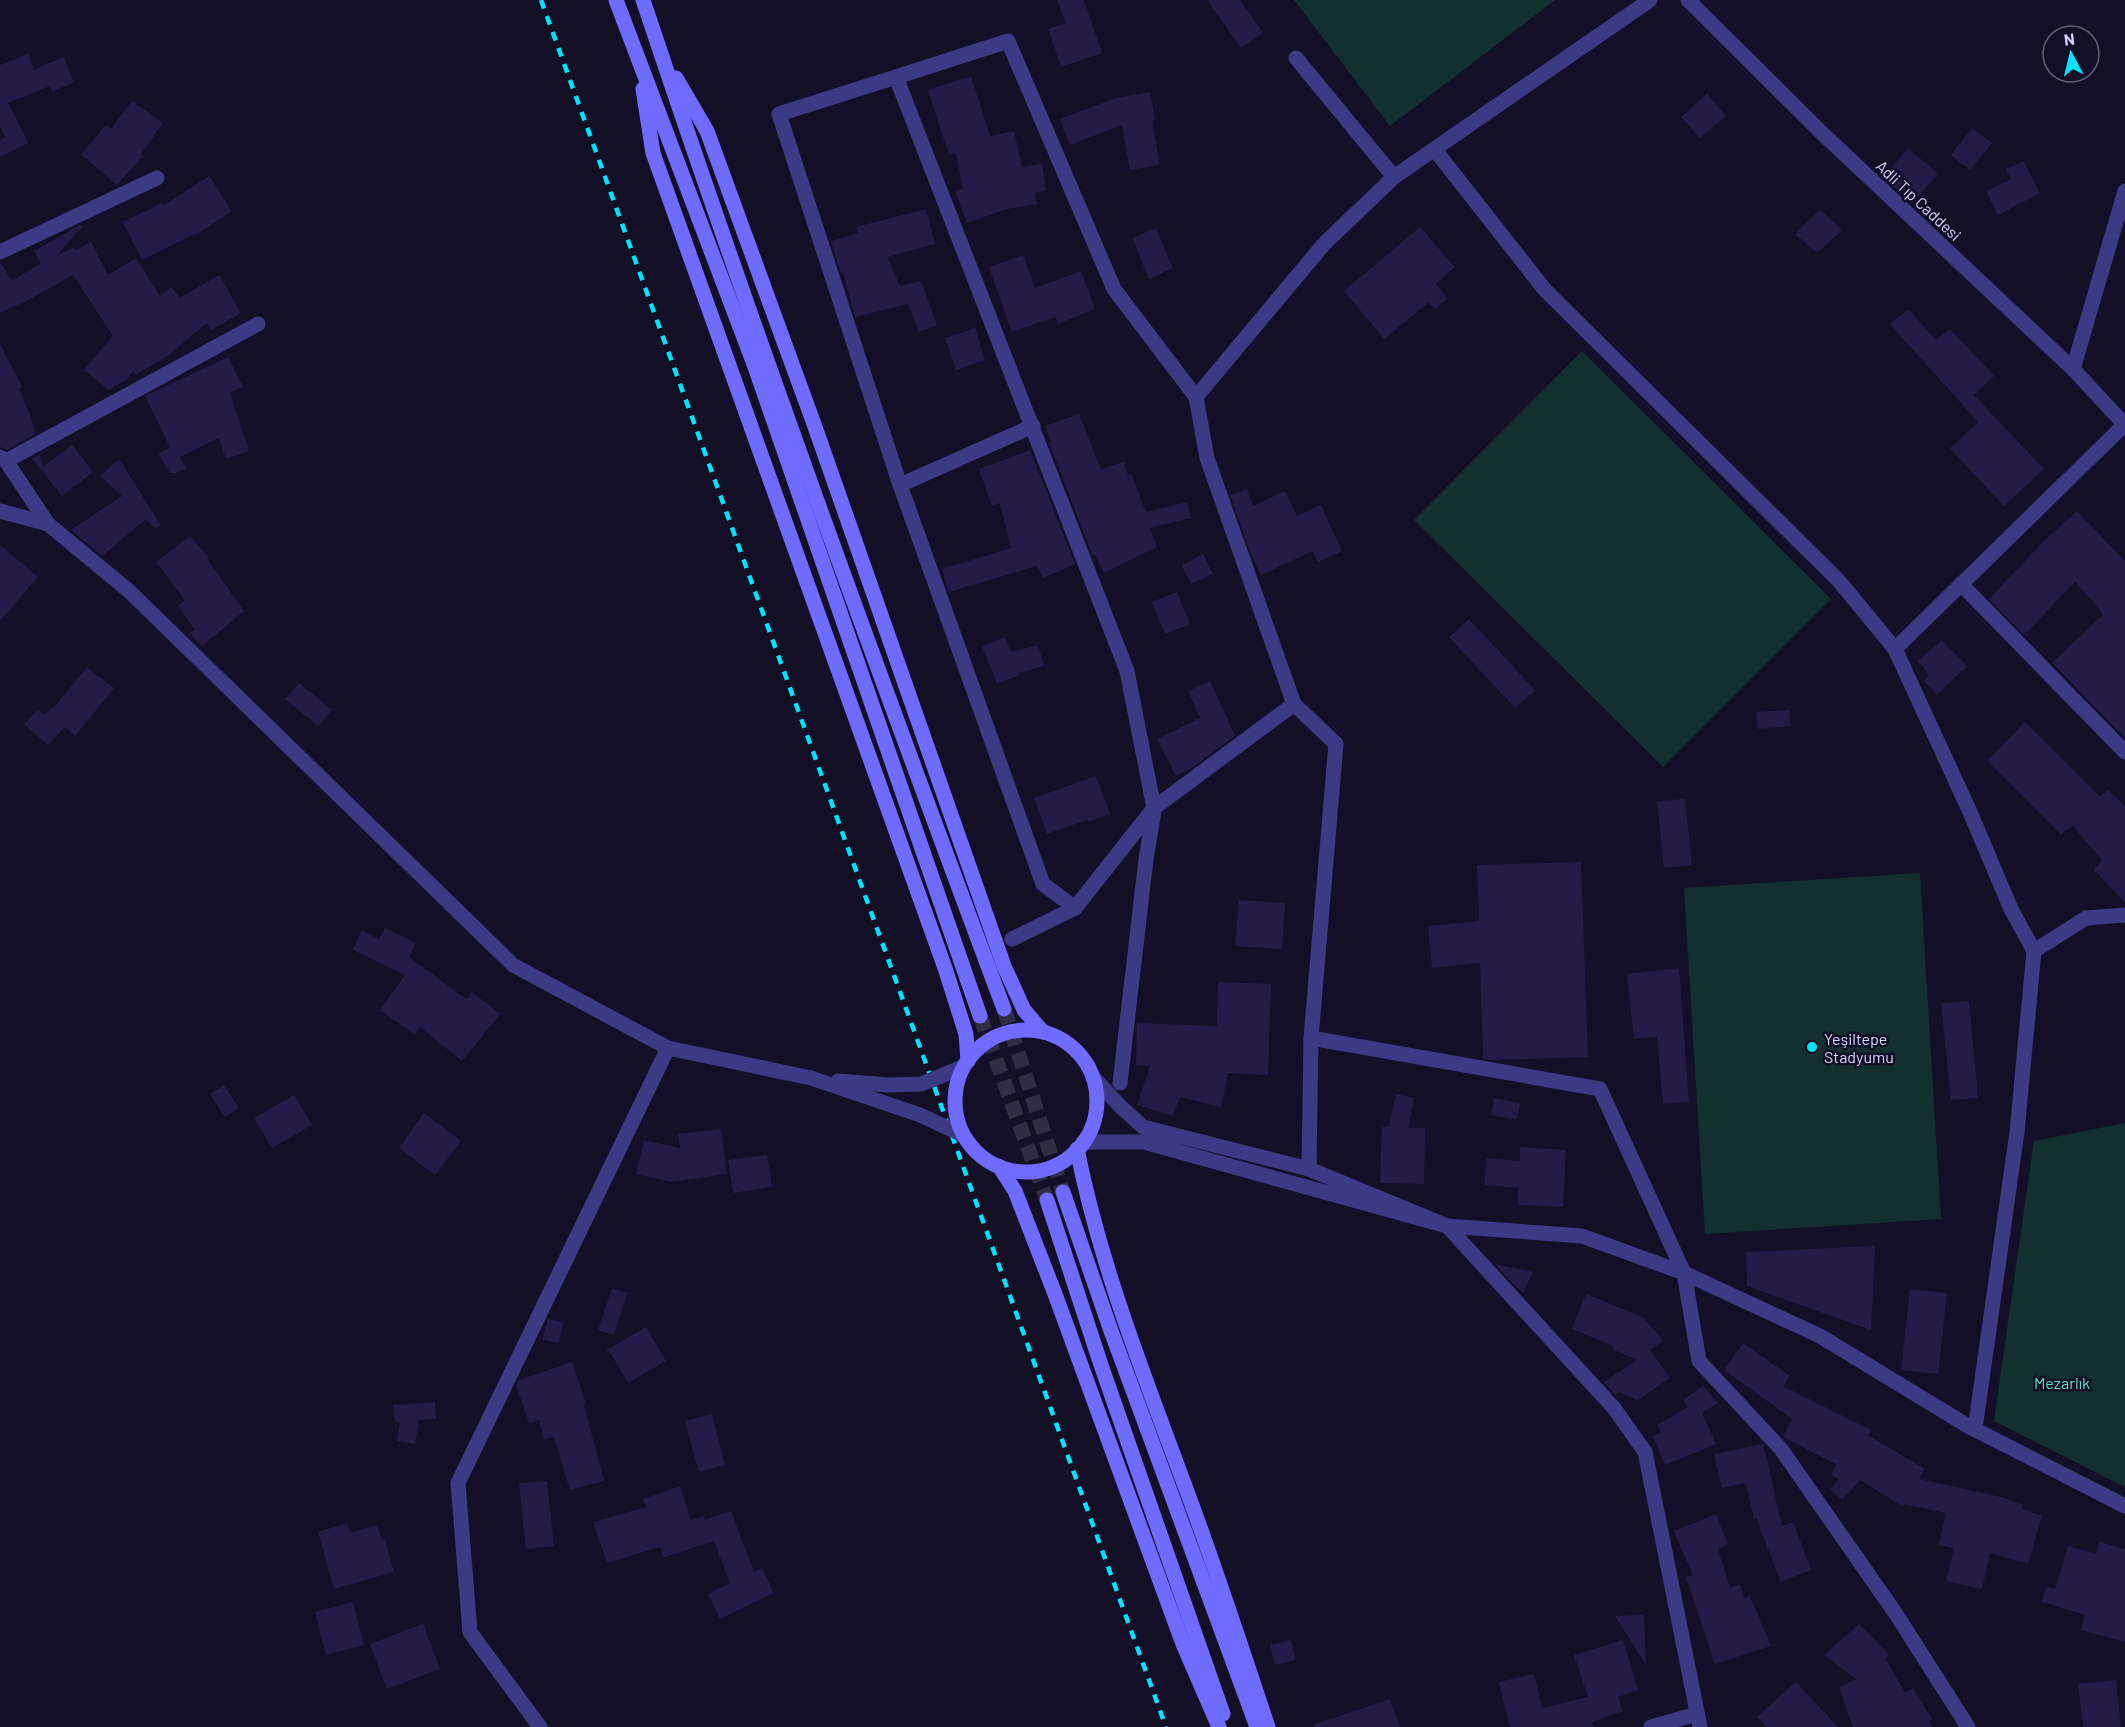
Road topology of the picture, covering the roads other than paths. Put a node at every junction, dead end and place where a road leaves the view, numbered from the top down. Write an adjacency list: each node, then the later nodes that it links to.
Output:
1 (616, 0): 7 (main road)
2 (643, 0): 5 (main road)
3 (1650, 0): 9 (street)
4 (1688, 0): 15 (street, Adli Tıp Caddesi)
5 (660, 50): 32 (main road); 34 (main road)
6 (1296, 58): 10 (street)
7 (639, 60): 33 (main road); 37 (main road)
8 (896, 77): 16 (street); 18 (street); 20 (street)
9 (1435, 150): 10 (street); 24 (street)
10 (1394, 177): 16 (street)
11 (158, 178): 13 (street)
12 (2125, 191): 15 (street)
13 (0, 252)
14 (258, 324): 19 (street)
15 (2073, 369): 17 (street, Adli Tıp Caddesi)
16 (1196, 397): 25 (street)
17 (2125, 425): 23 (street)
18 (1033, 426): 20 (street); 27 (street)
19 (3, 459): 22 (street)
20 (900, 485): 28 (street)
21 (0, 511): 22 (street)
22 (48, 524): 36 (street)
23 (1961, 584): 24 (street); 26 (street)
24 (1895, 649): 31 (street)
25 (1294, 704): 27 (street); 35 (street)
26 (2125, 752)
27 (1154, 808): 28 (street); 40 (street)
28 (1075, 908): 30 (street)
29 (2125, 915): 31 (street)
30 (1012, 939)
31 (2034, 951): 50 (street)
32 (1004, 1008)
33 (980, 1016)
34 (1043, 1032): 37 (main road, bridge); 38 (main road, bridge)
35 (1311, 1038): 45 (street); 49 (street)
36 (668, 1048): 39 (street); 53 (street)
37 (965, 1064): 39 (street, bridge); 41 (main road, bridge)
38 (1093, 1077): 42 (main road, bridge); 43 (street)
39 (811, 1078): 41 (street, bridge)
40 (1120, 1083)
41 (963, 1135): 44 (main road, bridge)
42 (1080, 1146): 43 (street); 44 (main road, bridge); 57 (main road)
43 (1261, 1165): 45 (street); 48 (street)
44 (999, 1166): 54 (main road)
45 (1309, 1169): 48 (street)
46 (1063, 1192): 56 (main road)
47 (1047, 1200): 55 (main road)
48 (1448, 1226): 49 (street); 52 (street)
49 (1684, 1273): 50 (street); 59 (street)
50 (1975, 1430): 51 (street)
51 (2125, 1506)
52 (1698, 1720): 58 (street)
53 (540, 1727)
54 (1219, 1727)
55 (1228, 1727)
56 (1257, 1727)
57 (1268, 1727)
58 (1651, 1727)
59 (1968, 1727)

